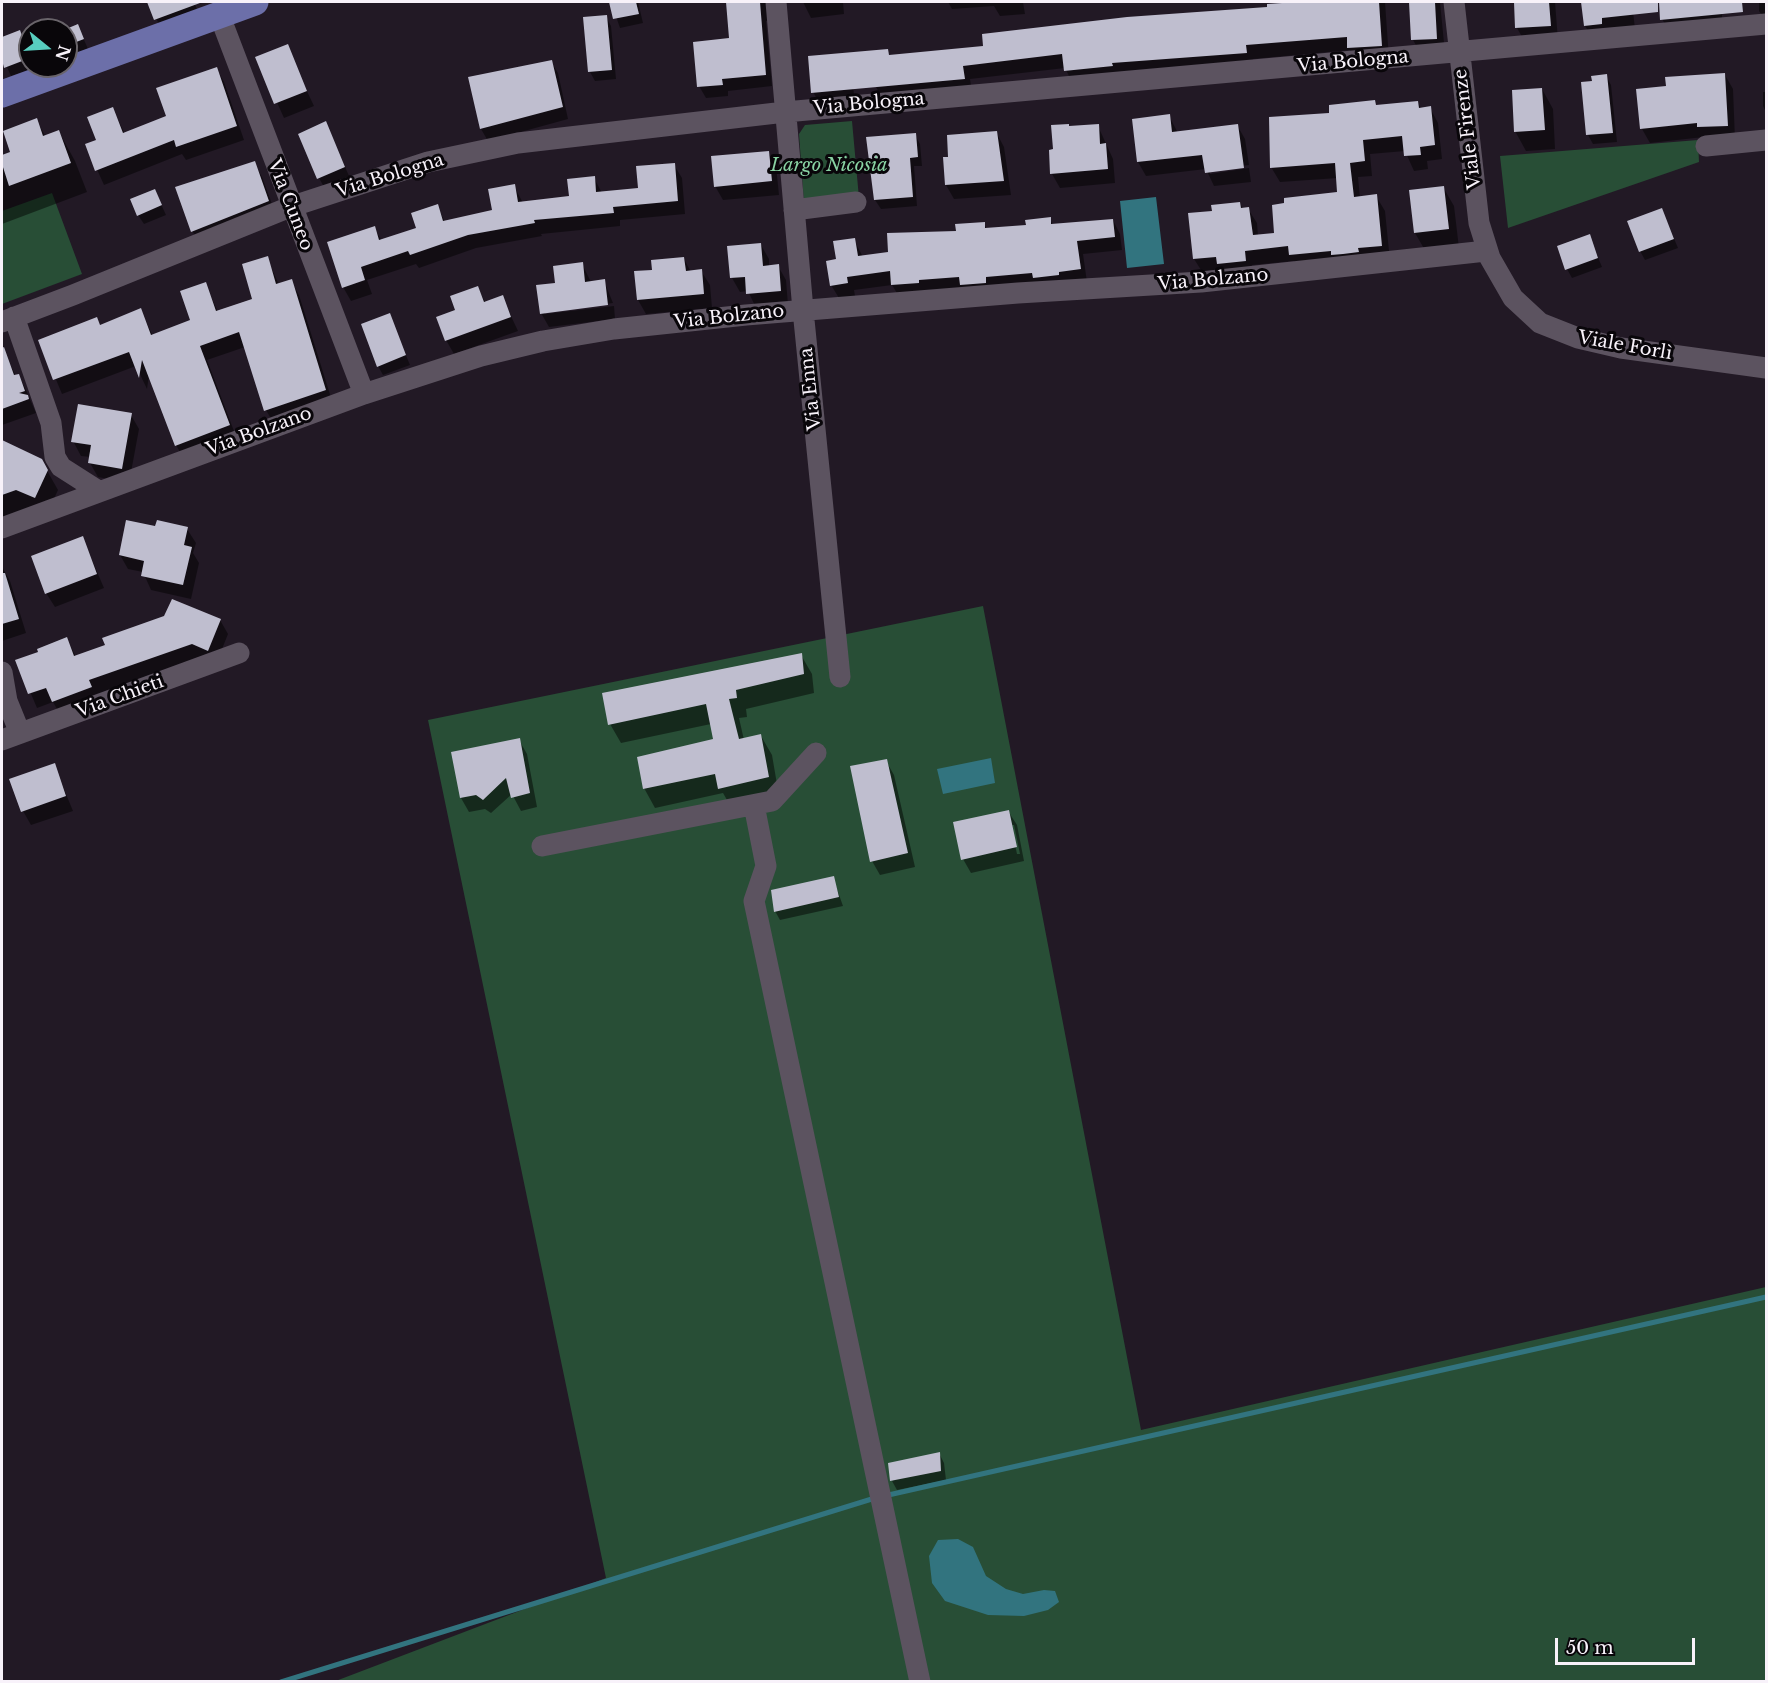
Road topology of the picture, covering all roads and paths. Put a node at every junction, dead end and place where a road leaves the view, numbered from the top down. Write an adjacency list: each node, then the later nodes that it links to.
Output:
1 (255, 2): 4 (main road)
2 (776, 2): 8 (street, Via Enna)
3 (1454, 3): 6 (street, Viale Firenze)
4 (219, 14): 7 (main road); 12 (street, Via Cuneo)
5 (1767, 24): 6 (street, Via Bologna)
6 (1459, 53): 8 (street, Via Bologna); 14 (street, Viale Firenze)
7 (2, 94)
8 (784, 112): 12 (street, Via Bologna); 13 (street, Via Enna)
9 (1767, 140): 10 (street)
10 (1706, 146)
11 (856, 202): 13 (street)
12 (290, 207): 16 (street, Via Bologna); 18 (street, Via Cuneo)
13 (794, 210): 15 (street, Via Enna)
14 (1486, 251): 15 (street, Via Bolzano); 17 (street, Viale Forlì)
15 (803, 310): 18 (street, Via Bolzano); 23 (street, Via Enna)
16 (8, 319): 19 (street)
17 (1767, 368)
18 (363, 394): 19 (street, Via Bolzano)
19 (98, 490): 20 (street, Via Bolzano)
20 (2, 528)
21 (239, 653): 24 (street, Via Chieti)
22 (2, 672): 24 (street)
23 (840, 677)
24 (11, 736)
25 (816, 753): 26 (street)
26 (754, 805): 27 (street); 28 (street)
27 (542, 846)
28 (920, 1682)

